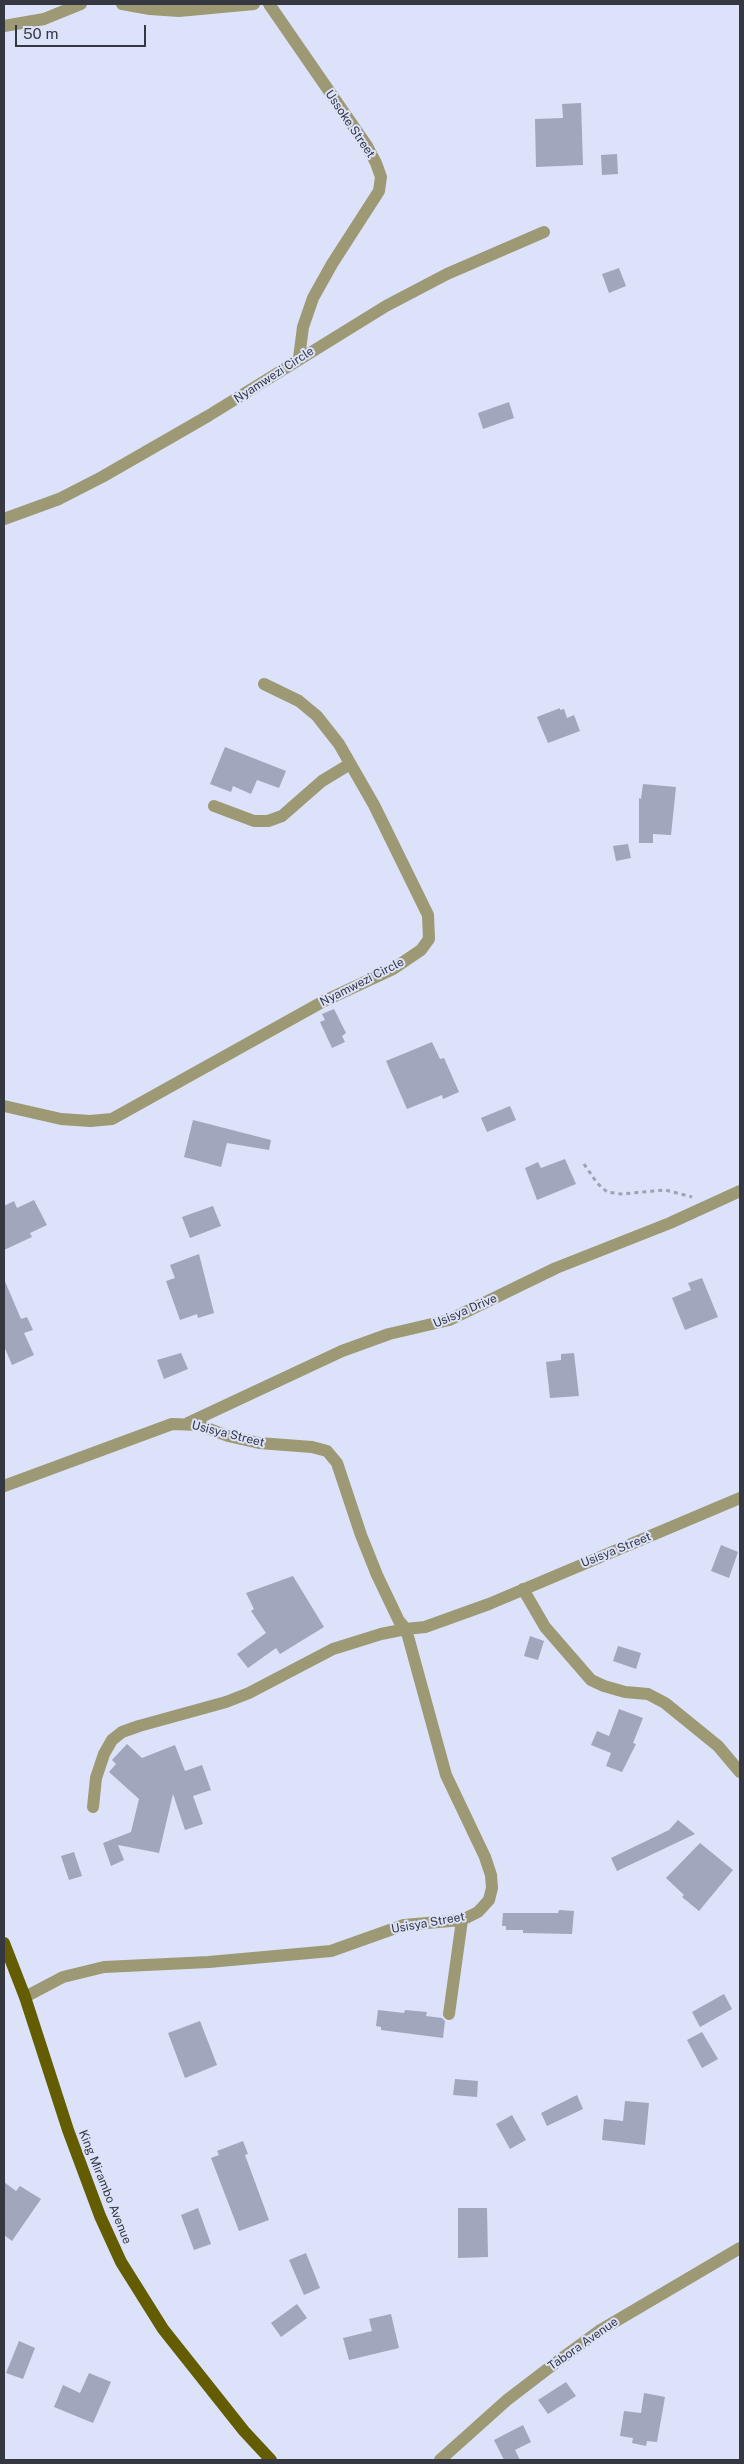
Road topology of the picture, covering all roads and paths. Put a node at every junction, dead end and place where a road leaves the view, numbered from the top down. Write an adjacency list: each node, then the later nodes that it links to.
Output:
1 (81, 4): 5 (street)
2 (122, 4): 3 (street)
3 (254, 4)
4 (270, 4): 7 (street, Ussoke Street)
5 (4, 26)
6 (544, 232): 7 (street, Nyamwezi Circle)
7 (299, 358): 8 (street, Nyamwezi Circle)
8 (4, 519)
9 (264, 684): 10 (street, Nyamwezi Circle)
10 (350, 764): 11 (street); 12 (street, Nyamwezi Circle)
11 (214, 806)
12 (4, 1106)
13 (584, 1164): 15 (path)
14 (740, 1191): 15 (street, Usisya Drive)
15 (707, 1206): 16 (street, Usisya Drive)
16 (188, 1423): 17 (street, Usisya Street); 20 (street, Usisya Street)
17 (4, 1486)
18 (740, 1498): 19 (street, Usisya Street)
19 (523, 1590): 20 (street, Usisya Street); 21 (street)
20 (406, 1629): 22 (street); 23 (street, Usisya Street)
21 (740, 1772)
22 (93, 1807)
23 (462, 1920): 25 (street, Usisya Street); 26 (street)
24 (4, 1943): 25 (main road, King Mirambo Avenue)
25 (25, 1997): 28 (main road, King Mirambo Avenue)
26 (450, 2014)
27 (740, 2248): 29 (street, Tabora Avenue)
28 (271, 2460)
29 (440, 2460)

